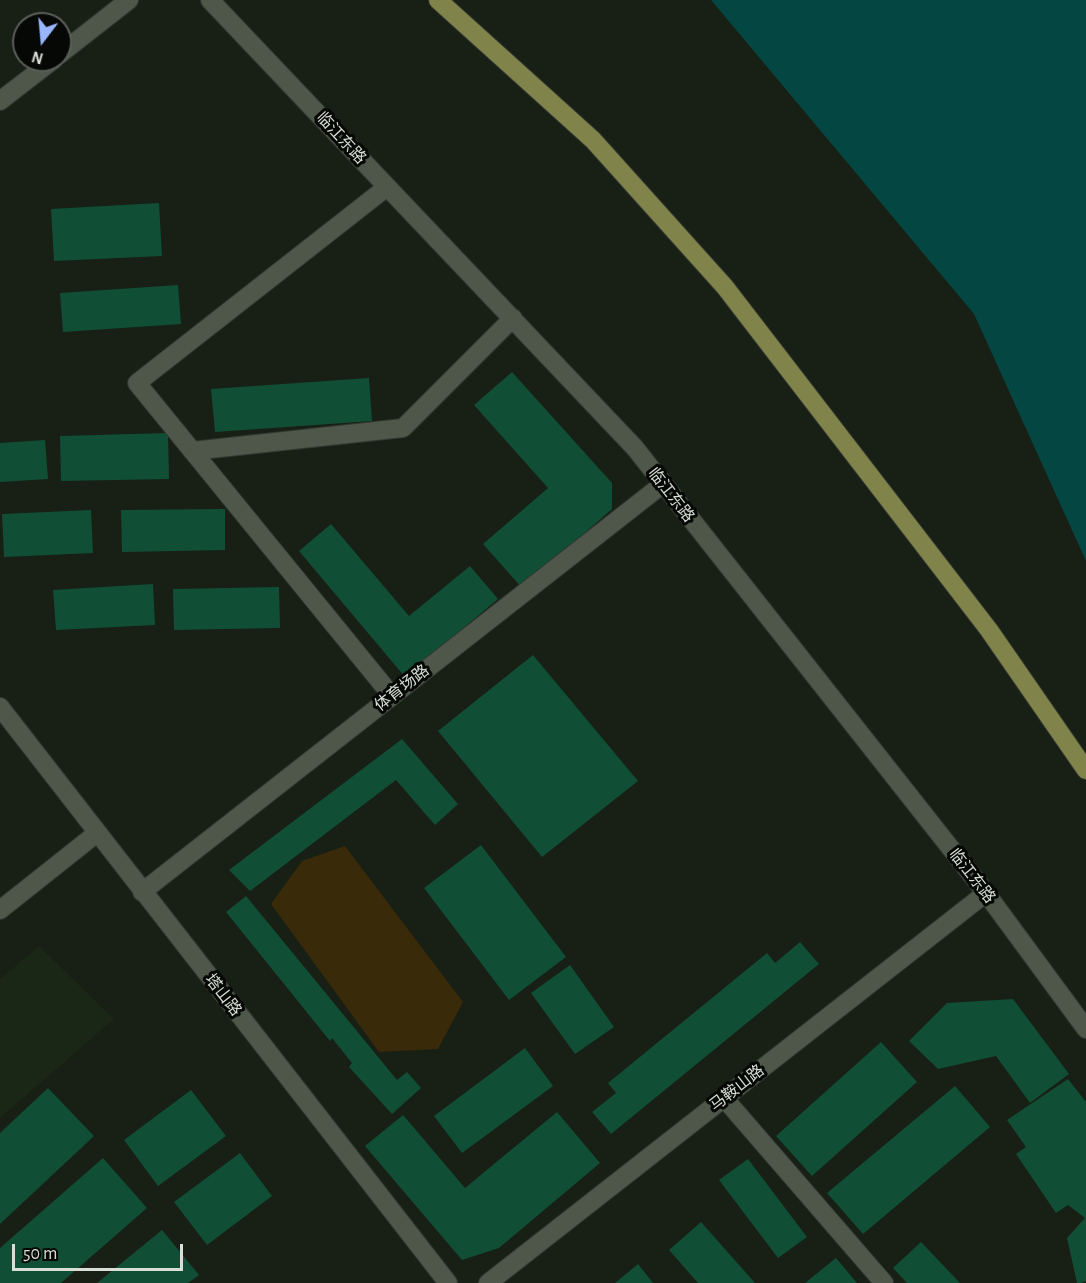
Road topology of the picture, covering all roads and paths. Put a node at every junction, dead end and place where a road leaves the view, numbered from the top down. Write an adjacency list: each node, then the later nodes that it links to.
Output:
1 (129, 0): 4 (street)
2 (210, 0): 7 (street, 临江东路)
3 (438, 0): 13 (main road)
4 (72, 45)
5 (37, 72): 6 (street)
6 (0, 101)
7 (387, 187): 8 (street, 临江东路); 9 (street)
8 (513, 318): 9 (street); 10 (street, 临江东路)
9 (192, 451): 11 (street)
10 (663, 484): 11 (street, 体育场路); 16 (street, 临江东路)
11 (392, 696): 15 (street, 体育场路)
12 (0, 707): 14 (street, 塔山路)
13 (1086, 770)
14 (97, 833): 15 (street, 塔山路); 17 (street)
15 (142, 892): 20 (street, 塔山路)
16 (986, 894): 18 (street, 临江东路); 19 (street, 马鞍山路)
17 (0, 910)
18 (1086, 1029)
19 (724, 1098): 21 (street, 马鞍山路); 22 (street)
20 (448, 1283)
21 (488, 1283)
22 (884, 1283)

